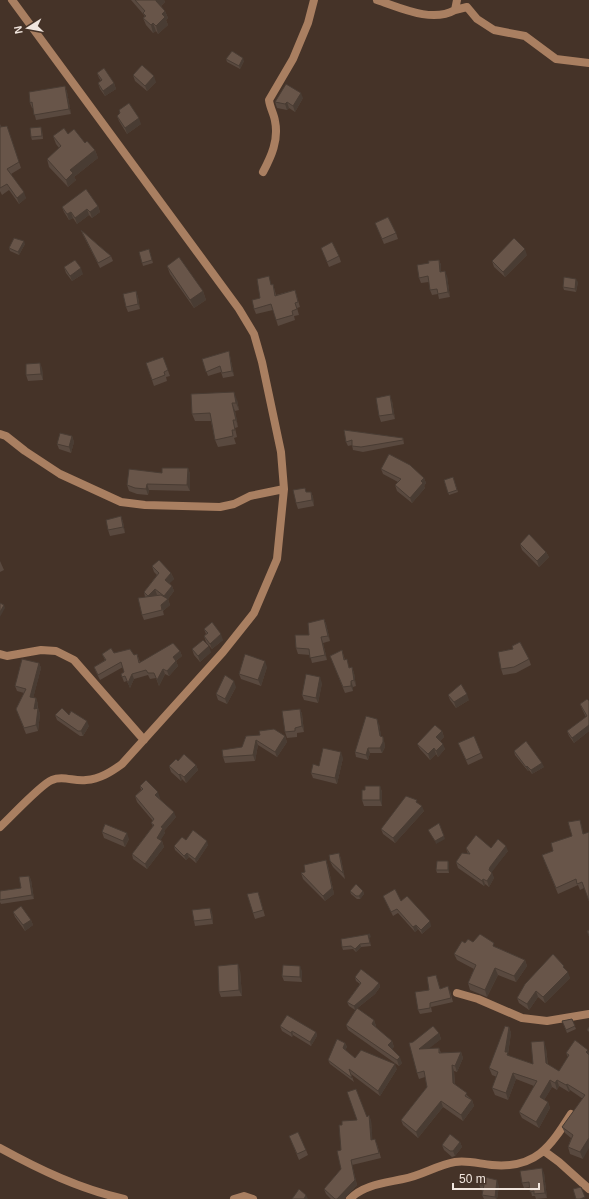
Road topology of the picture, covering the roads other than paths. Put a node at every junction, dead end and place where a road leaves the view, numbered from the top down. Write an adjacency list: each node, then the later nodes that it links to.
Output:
1 (12, 0): 9 (street)
2 (314, 0): 7 (street)
3 (377, 0): 5 (street)
4 (457, 0): 5 (street)
5 (455, 10): 6 (street)
6 (589, 63)
7 (263, 172)
8 (0, 434): 9 (street)
9 (284, 489): 11 (street)
10 (0, 654): 11 (street)
11 (144, 740): 12 (street)
12 (0, 827)
13 (457, 993): 14 (street)
14 (589, 1014)
15 (571, 1114): 17 (street)
16 (0, 1148): 19 (street)
17 (544, 1151): 18 (street); 22 (street)
18 (589, 1190)
19 (124, 1199)
20 (234, 1199): 21 (street)
21 (253, 1199)
22 (350, 1199)

